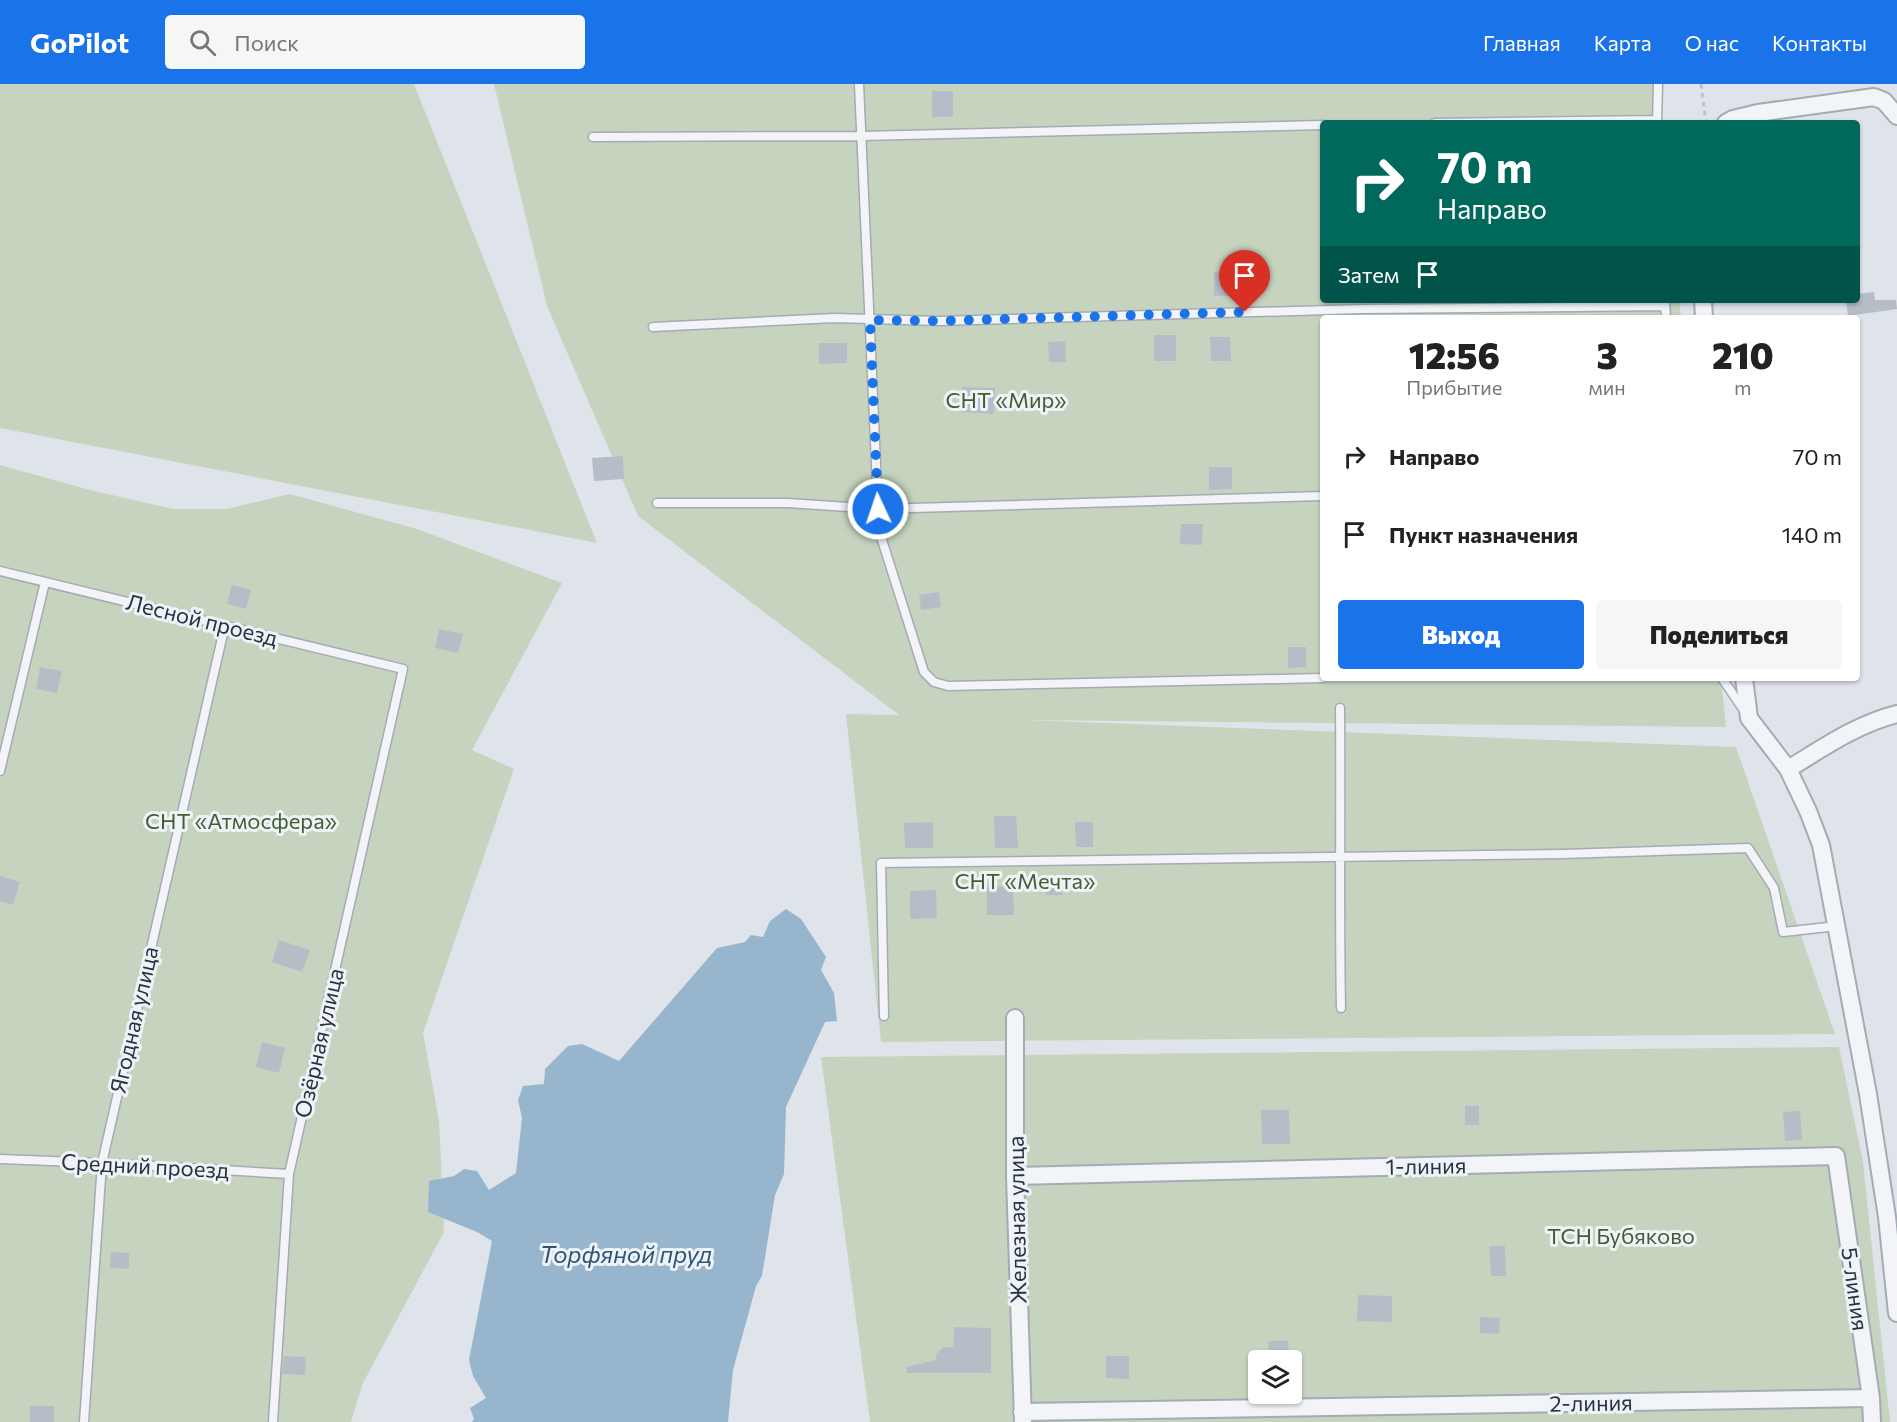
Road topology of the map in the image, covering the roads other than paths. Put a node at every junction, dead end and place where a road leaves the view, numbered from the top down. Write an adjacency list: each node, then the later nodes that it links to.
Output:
1 (859, 84): 7 (lane)
2 (1658, 84): 4 (lane)
3 (1897, 116): 5 (street)
4 (1657, 120)
5 (1731, 120)
6 (1320, 125): 7 (lane)
7 (862, 136): 8 (lane); 10 (lane)
8 (593, 138)
9 (1665, 303): 10 (lane)
10 (870, 320): 11 (lane); 14 (lane)
11 (653, 327)
12 (1320, 496): 14 (lane)
13 (657, 503): 14 (lane)
14 (878, 509): 19 (lane)
15 (0, 572): 16 (lane, Лесной проезд)
16 (45, 582): 17 (lane, Лесной проезд); 26 (lane)
17 (225, 625): 18 (lane, Лесной проезд); 34 (lane, Ягодная улица)
18 (403, 669): 35 (lane, Озёрная улица)
19 (1320, 678)
20 (1724, 681): 24 (lane)
21 (1744, 681): 24 (street)
22 (1340, 708): 27 (lane)
23 (1897, 714): 25 (street)
24 (1749, 718): 25 (street)
25 (1788, 769): 28 (street)
26 (0, 771)
27 (1341, 856): 28 (lane); 29 (lane); 30 (lane)
28 (1837, 926): 37 (street)
29 (1341, 1008)
30 (884, 1016)
31 (1015, 1018): 36 (street, Железная улица)
32 (1836, 1156): 36 (street, 1-линия); 38 (street, 5-линия)
33 (0, 1159): 34 (lane, Средний проезд)
34 (102, 1162): 35 (lane, Средний проезд); 40 (lane, Ягодная улица)
35 (290, 1174): 41 (lane, Озёрная улица)
36 (1015, 1176): 39 (street, Железная улица)
37 (1897, 1313)
38 (1871, 1398): 39 (street, 2-линия); 42 (street, 5-линия)
39 (1023, 1417)
40 (84, 1422)
41 (273, 1422)
42 (1872, 1422)

